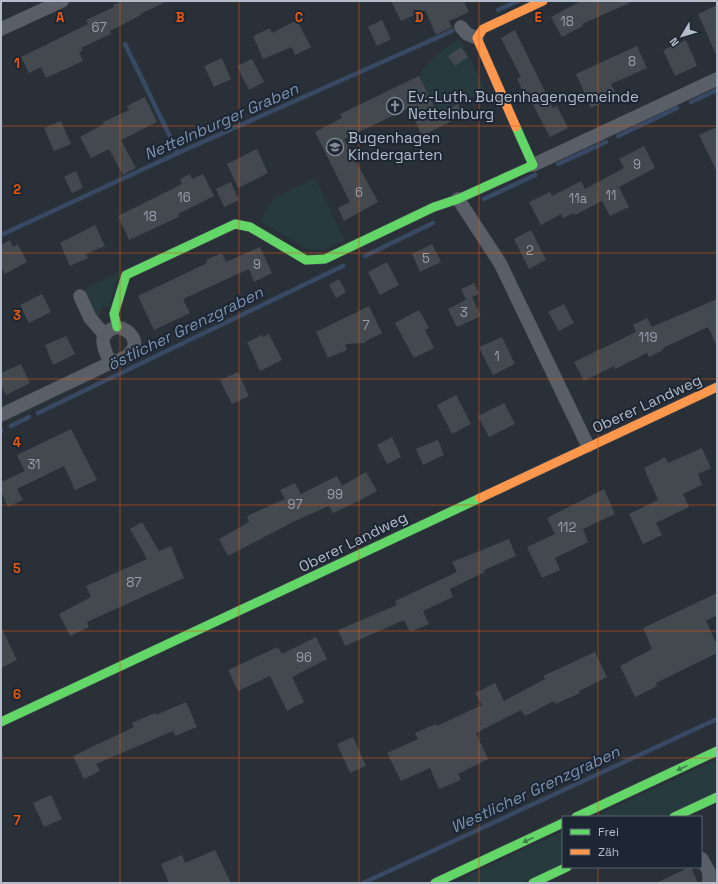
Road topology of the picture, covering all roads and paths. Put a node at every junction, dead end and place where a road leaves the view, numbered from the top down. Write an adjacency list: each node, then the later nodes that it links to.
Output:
1 (62, 1): 4 (street)
2 (543, 1): 5 (street)
3 (461, 27): 5 (street)
4 (1, 29)
5 (477, 38): 7 (street)
6 (717, 79): 7 (street)
7 (533, 165): 8 (street)
8 (458, 199): 10 (street); 15 (street)
9 (80, 296): 11 (street)
10 (117, 327): 11 (street); 12 (street)
11 (104, 334): 12 (street)
12 (110, 363): 14 (street)
13 (717, 387): 15 (street, Oberer Landweg)
14 (1, 415)
15 (588, 446): 16 (street, Oberer Landweg)
16 (1, 722)
17 (717, 752): 19 (street, one-way to 19)
18 (717, 797): 20 (street)
19 (578, 816)
20 (676, 816)
21 (562, 823): 24 (street, one-way to 24)
22 (702, 858): 26 (street)
23 (566, 868): 25 (street)
24 (434, 883)
25 (533, 883)
26 (709, 883)

